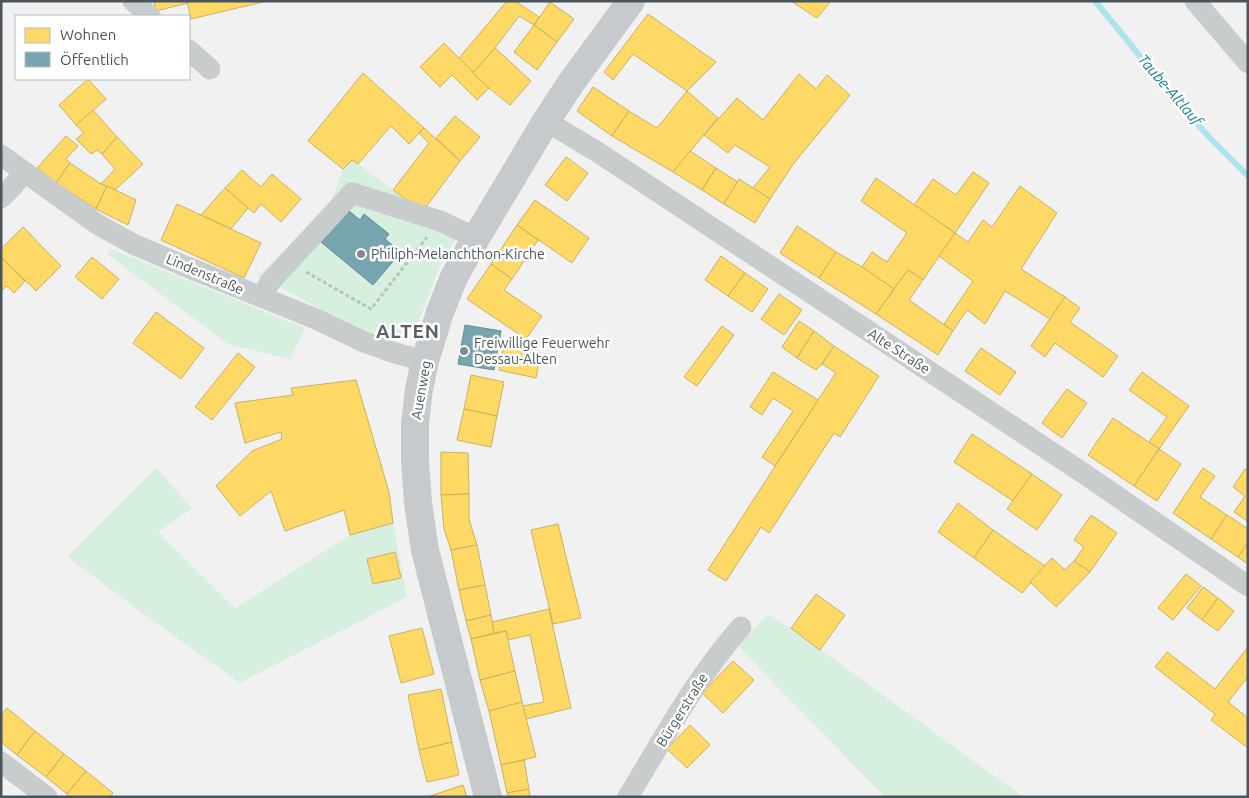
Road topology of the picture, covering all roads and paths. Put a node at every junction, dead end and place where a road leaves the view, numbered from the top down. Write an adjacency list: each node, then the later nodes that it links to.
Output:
1 (133, 1): 4 (street)
2 (631, 1): 8 (main road, Auenweg)
3 (1195, 1): 6 (street)
4 (149, 15)
5 (190, 51): 7 (street)
6 (1248, 63)
7 (210, 69)
8 (546, 121): 13 (main road, Auenweg); 17 (street, Alte Straße)
9 (1, 155): 10 (street, Lindenstraße)
10 (24, 172): 11 (street); 15 (street, Lindenstraße)
11 (1, 198)
12 (440, 221): 13 (street); 14 (street); 14 (path)
13 (476, 238): 16 (main road, Auenweg)
14 (288, 262): 15 (street)
15 (262, 298): 16 (street, Lindenstraße)
16 (425, 361): 21 (main road, Auenweg)
17 (1248, 586)
18 (741, 627): 22 (street, Bürgerstraße)
19 (1, 762): 20 (street)
20 (46, 797)
21 (488, 797)
22 (628, 797)

